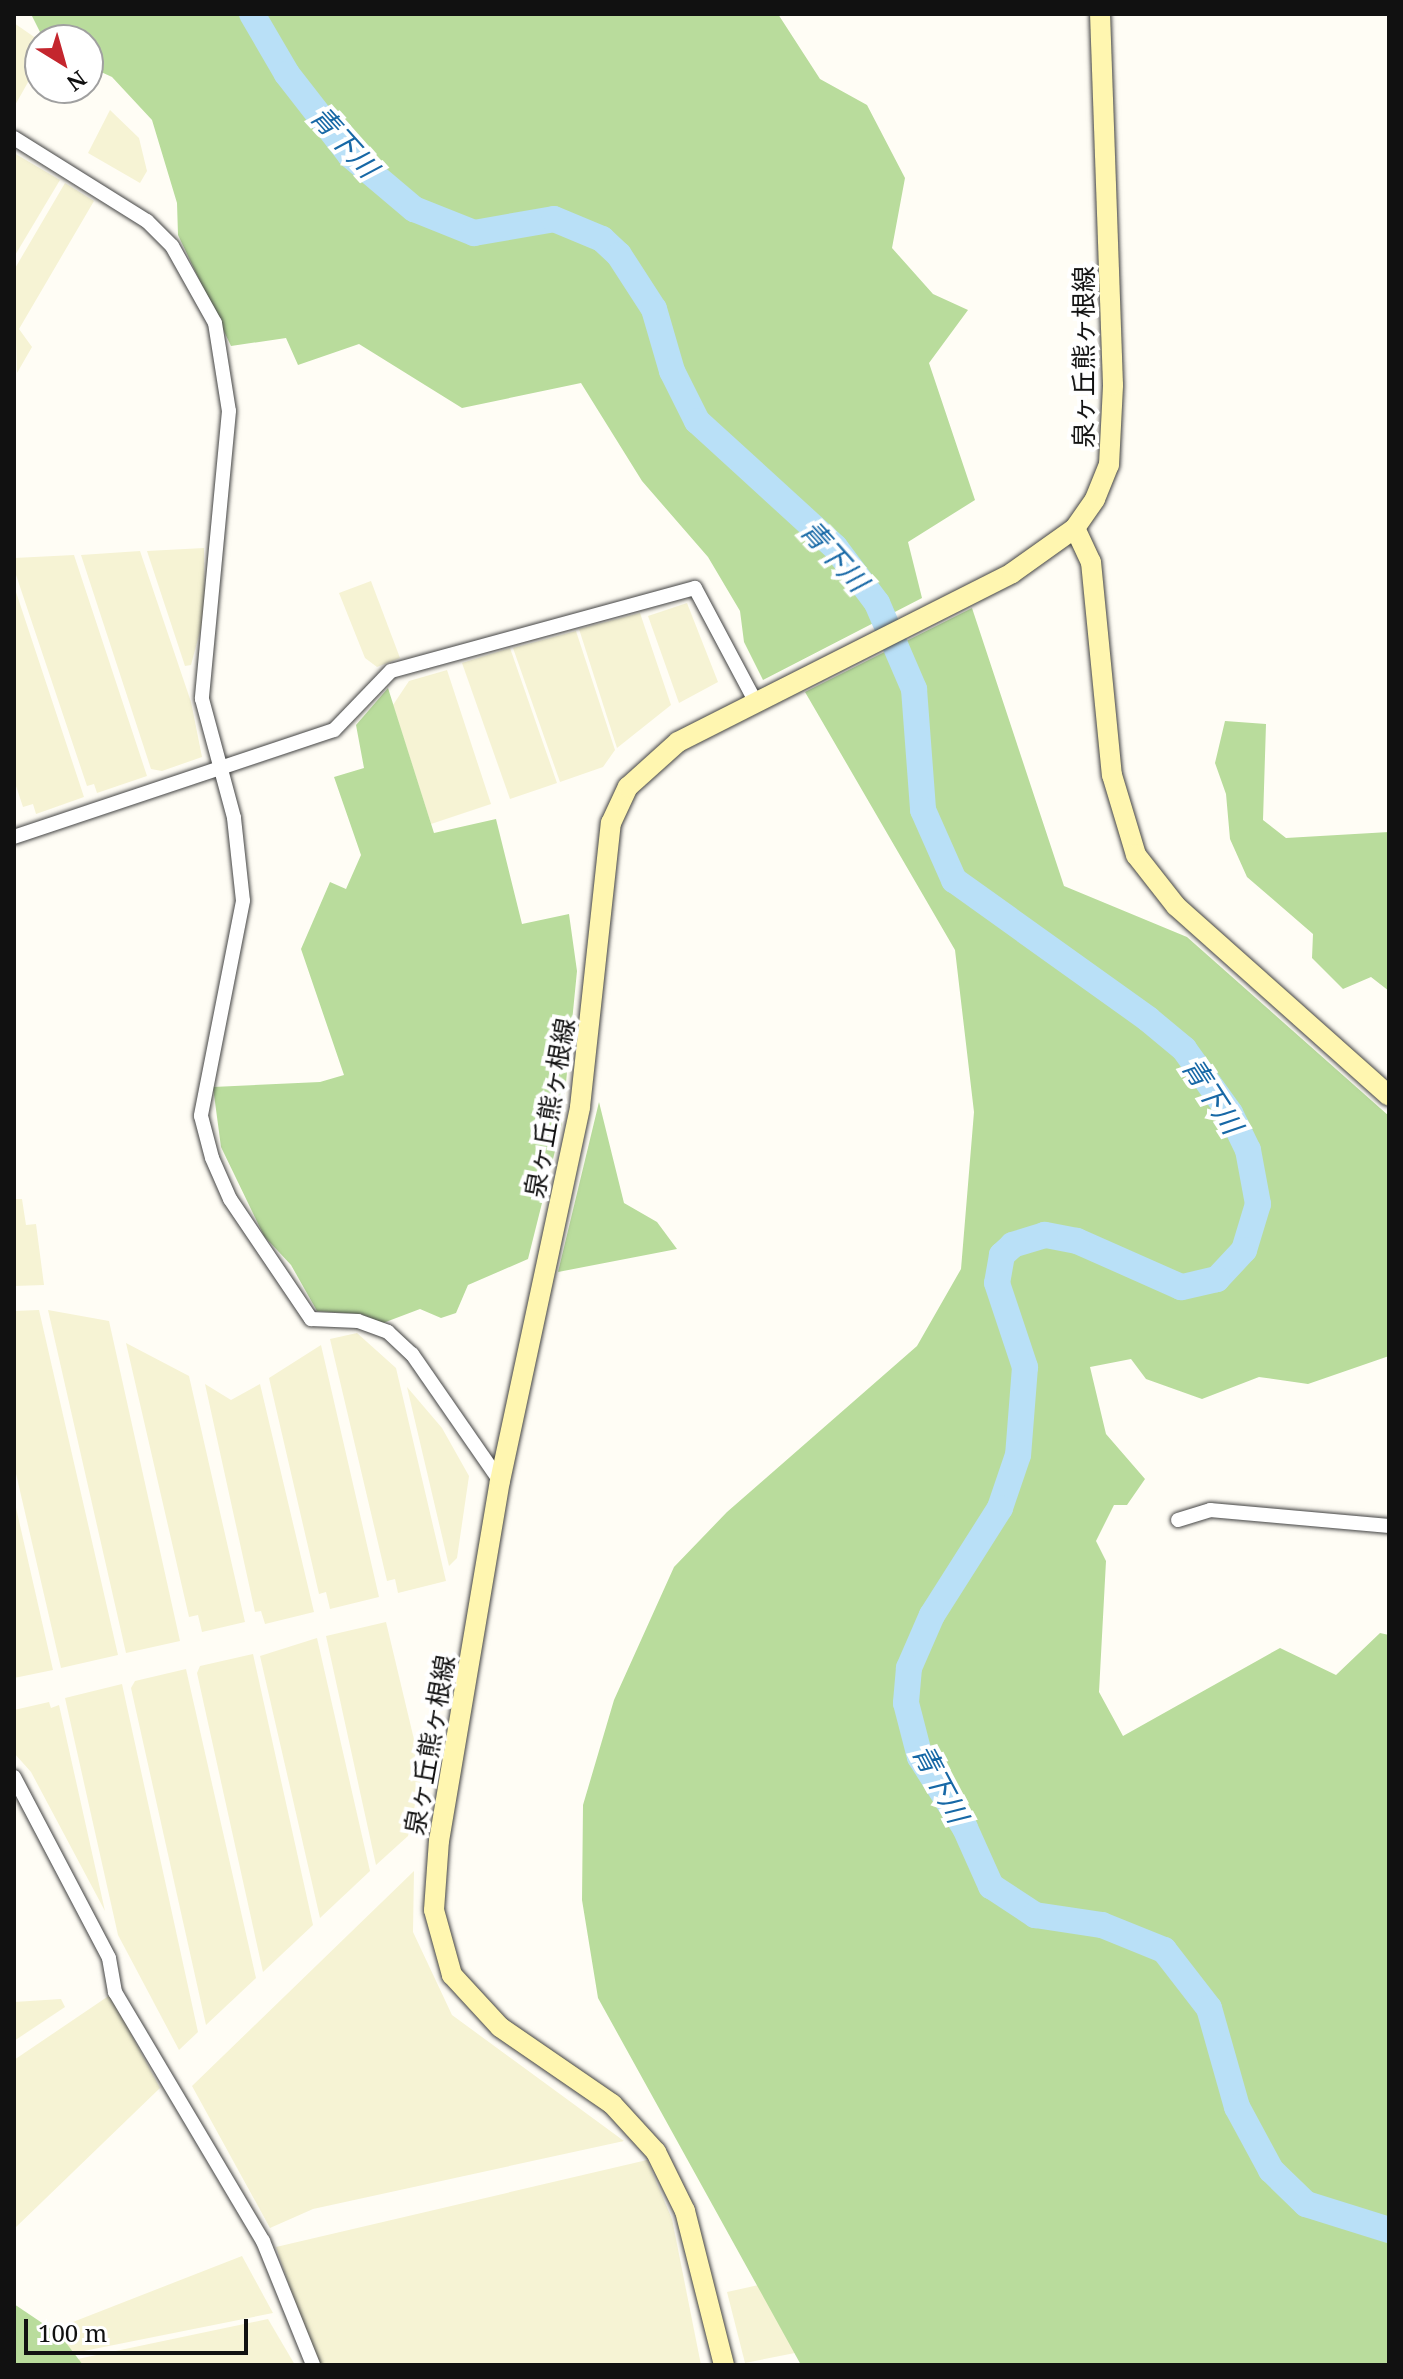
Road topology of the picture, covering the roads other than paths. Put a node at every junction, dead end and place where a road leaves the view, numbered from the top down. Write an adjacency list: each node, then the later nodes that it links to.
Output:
1 (1100, 14): 3 (main road, 泉ヶ丘熊ヶ根線)
2 (14, 138): 5 (street)
3 (1075, 528): 4 (main road, 泉ヶ丘熊ヶ根線); 7 (main road)
4 (755, 701): 5 (street); 8 (main road, 泉ヶ丘熊ヶ根線)
5 (218, 767): 6 (street); 8 (street)
6 (14, 837)
7 (1389, 1096)
8 (500, 1481): 13 (main road, 泉ヶ丘熊ヶ根線)
9 (1178, 1520): 10 (street)
10 (1389, 1526)
11 (14, 1777): 12 (street)
12 (313, 2365)
13 (724, 2365)

